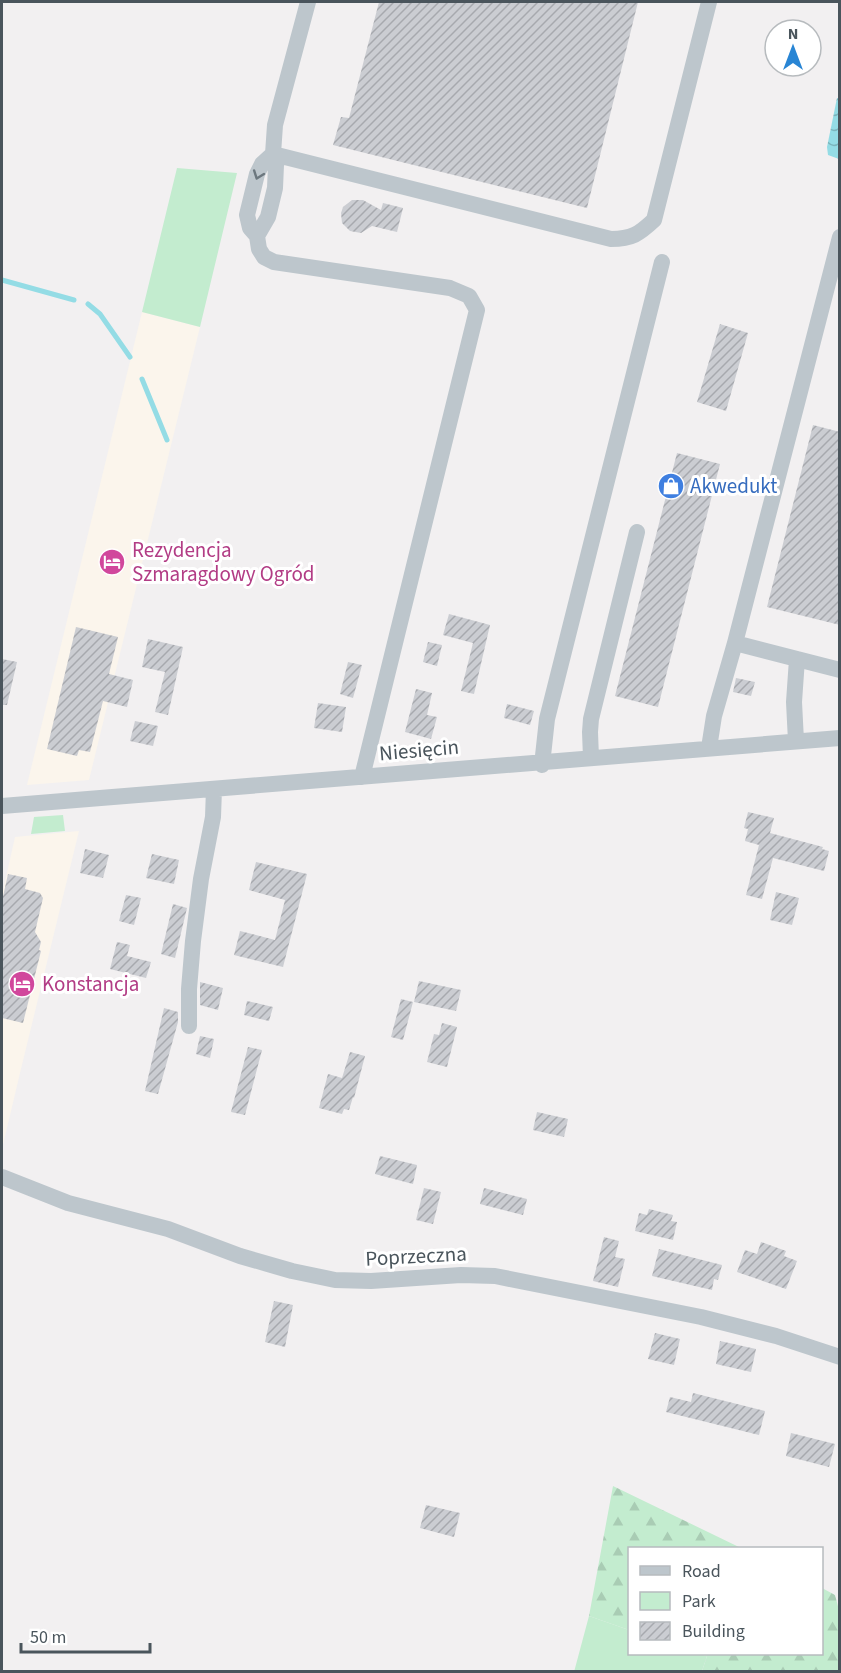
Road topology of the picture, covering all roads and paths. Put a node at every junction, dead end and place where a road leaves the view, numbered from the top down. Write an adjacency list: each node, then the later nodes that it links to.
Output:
1 (308, 2): 3 (street)
2 (709, 2): 3 (street)
3 (273, 154): 15 (street)
4 (840, 237): 7 (street)
5 (662, 261): 14 (street)
6 (637, 532): 13 (street)
7 (735, 643): 8 (street); 12 (street)
8 (797, 659): 9 (street); 11 (street)
9 (840, 670)
10 (840, 738): 11 (street, Niesięcin)
11 (796, 741): 12 (street, Niesięcin)
12 (709, 748): 13 (street, Niesięcin)
13 (591, 758): 14 (street, Niesięcin)
14 (542, 764): 15 (street, Niesięcin)
15 (362, 777): 16 (street, Niesięcin)
16 (214, 789): 17 (street, Niesięcin); 18 (street)
17 (2, 806)
18 (189, 1026)
19 (2, 1177): 20 (street, Poprzeczna)
20 (840, 1357)

